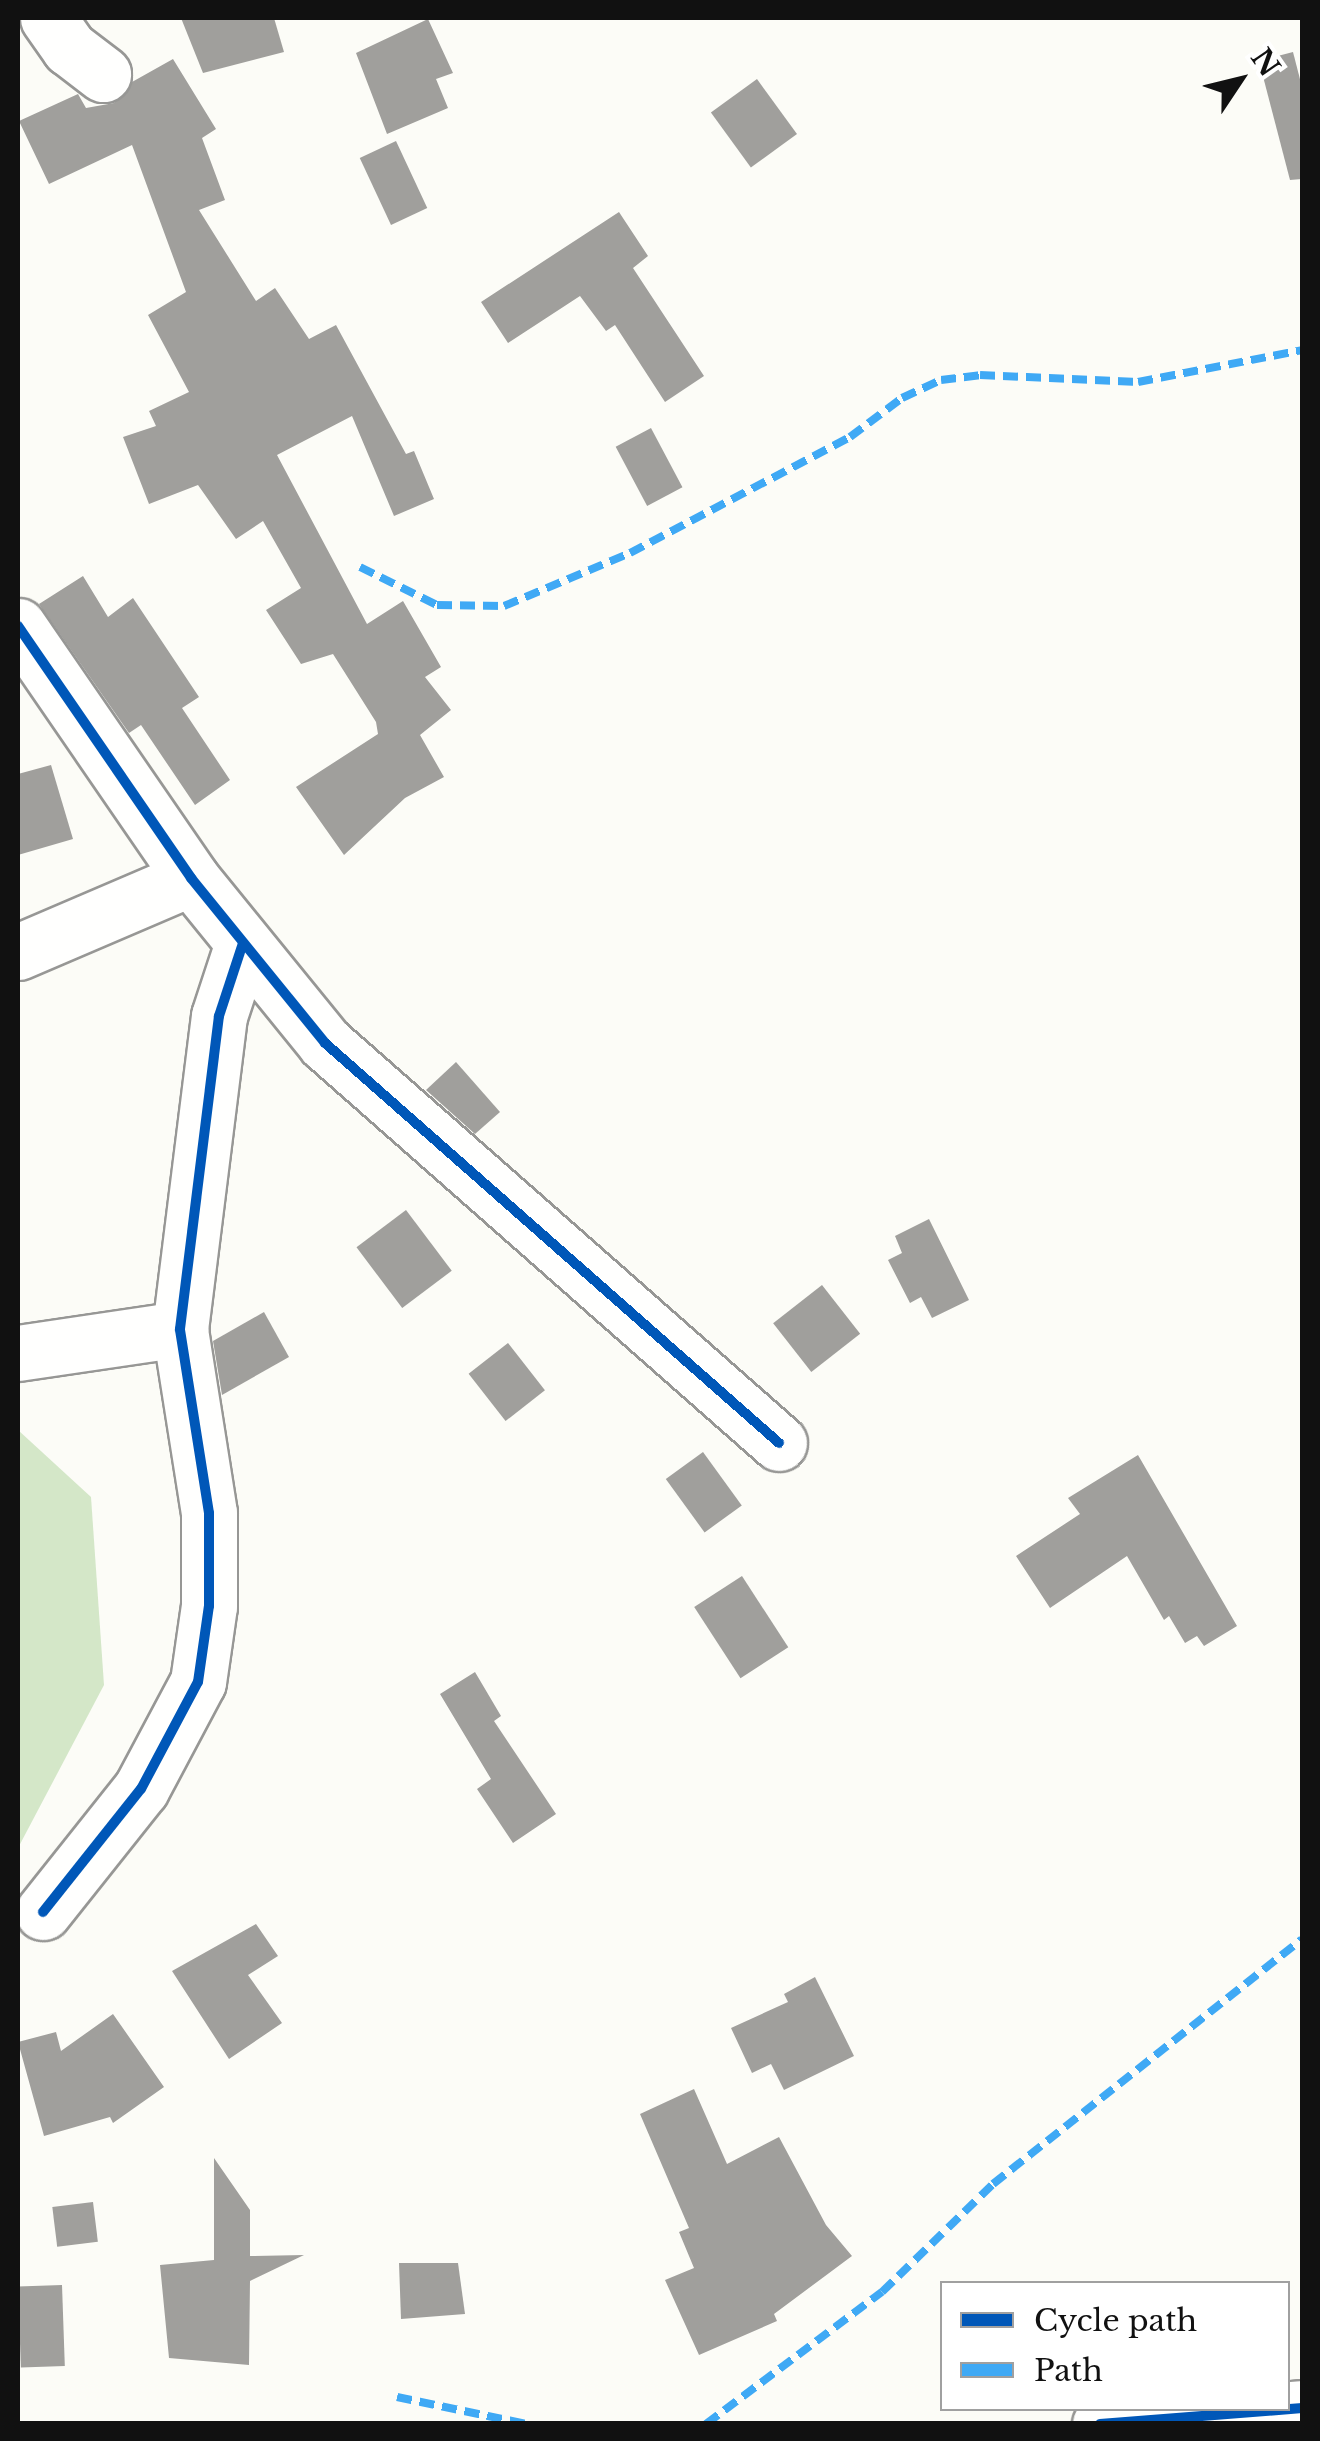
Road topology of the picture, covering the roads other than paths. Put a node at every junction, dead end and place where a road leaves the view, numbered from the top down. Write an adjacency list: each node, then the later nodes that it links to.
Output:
1 (48, 18): 2 (street)
2 (103, 74)
3 (18, 626): 4 (street)
4 (191, 878): 5 (street); 6 (street)
5 (242, 946): 7 (street); 9 (street)
6 (18, 952)
7 (180, 1329): 8 (street); 10 (street)
8 (18, 1354)
9 (779, 1443)
10 (43, 1912)
11 (1264, 2411): 12 (street)
12 (1100, 2424)

